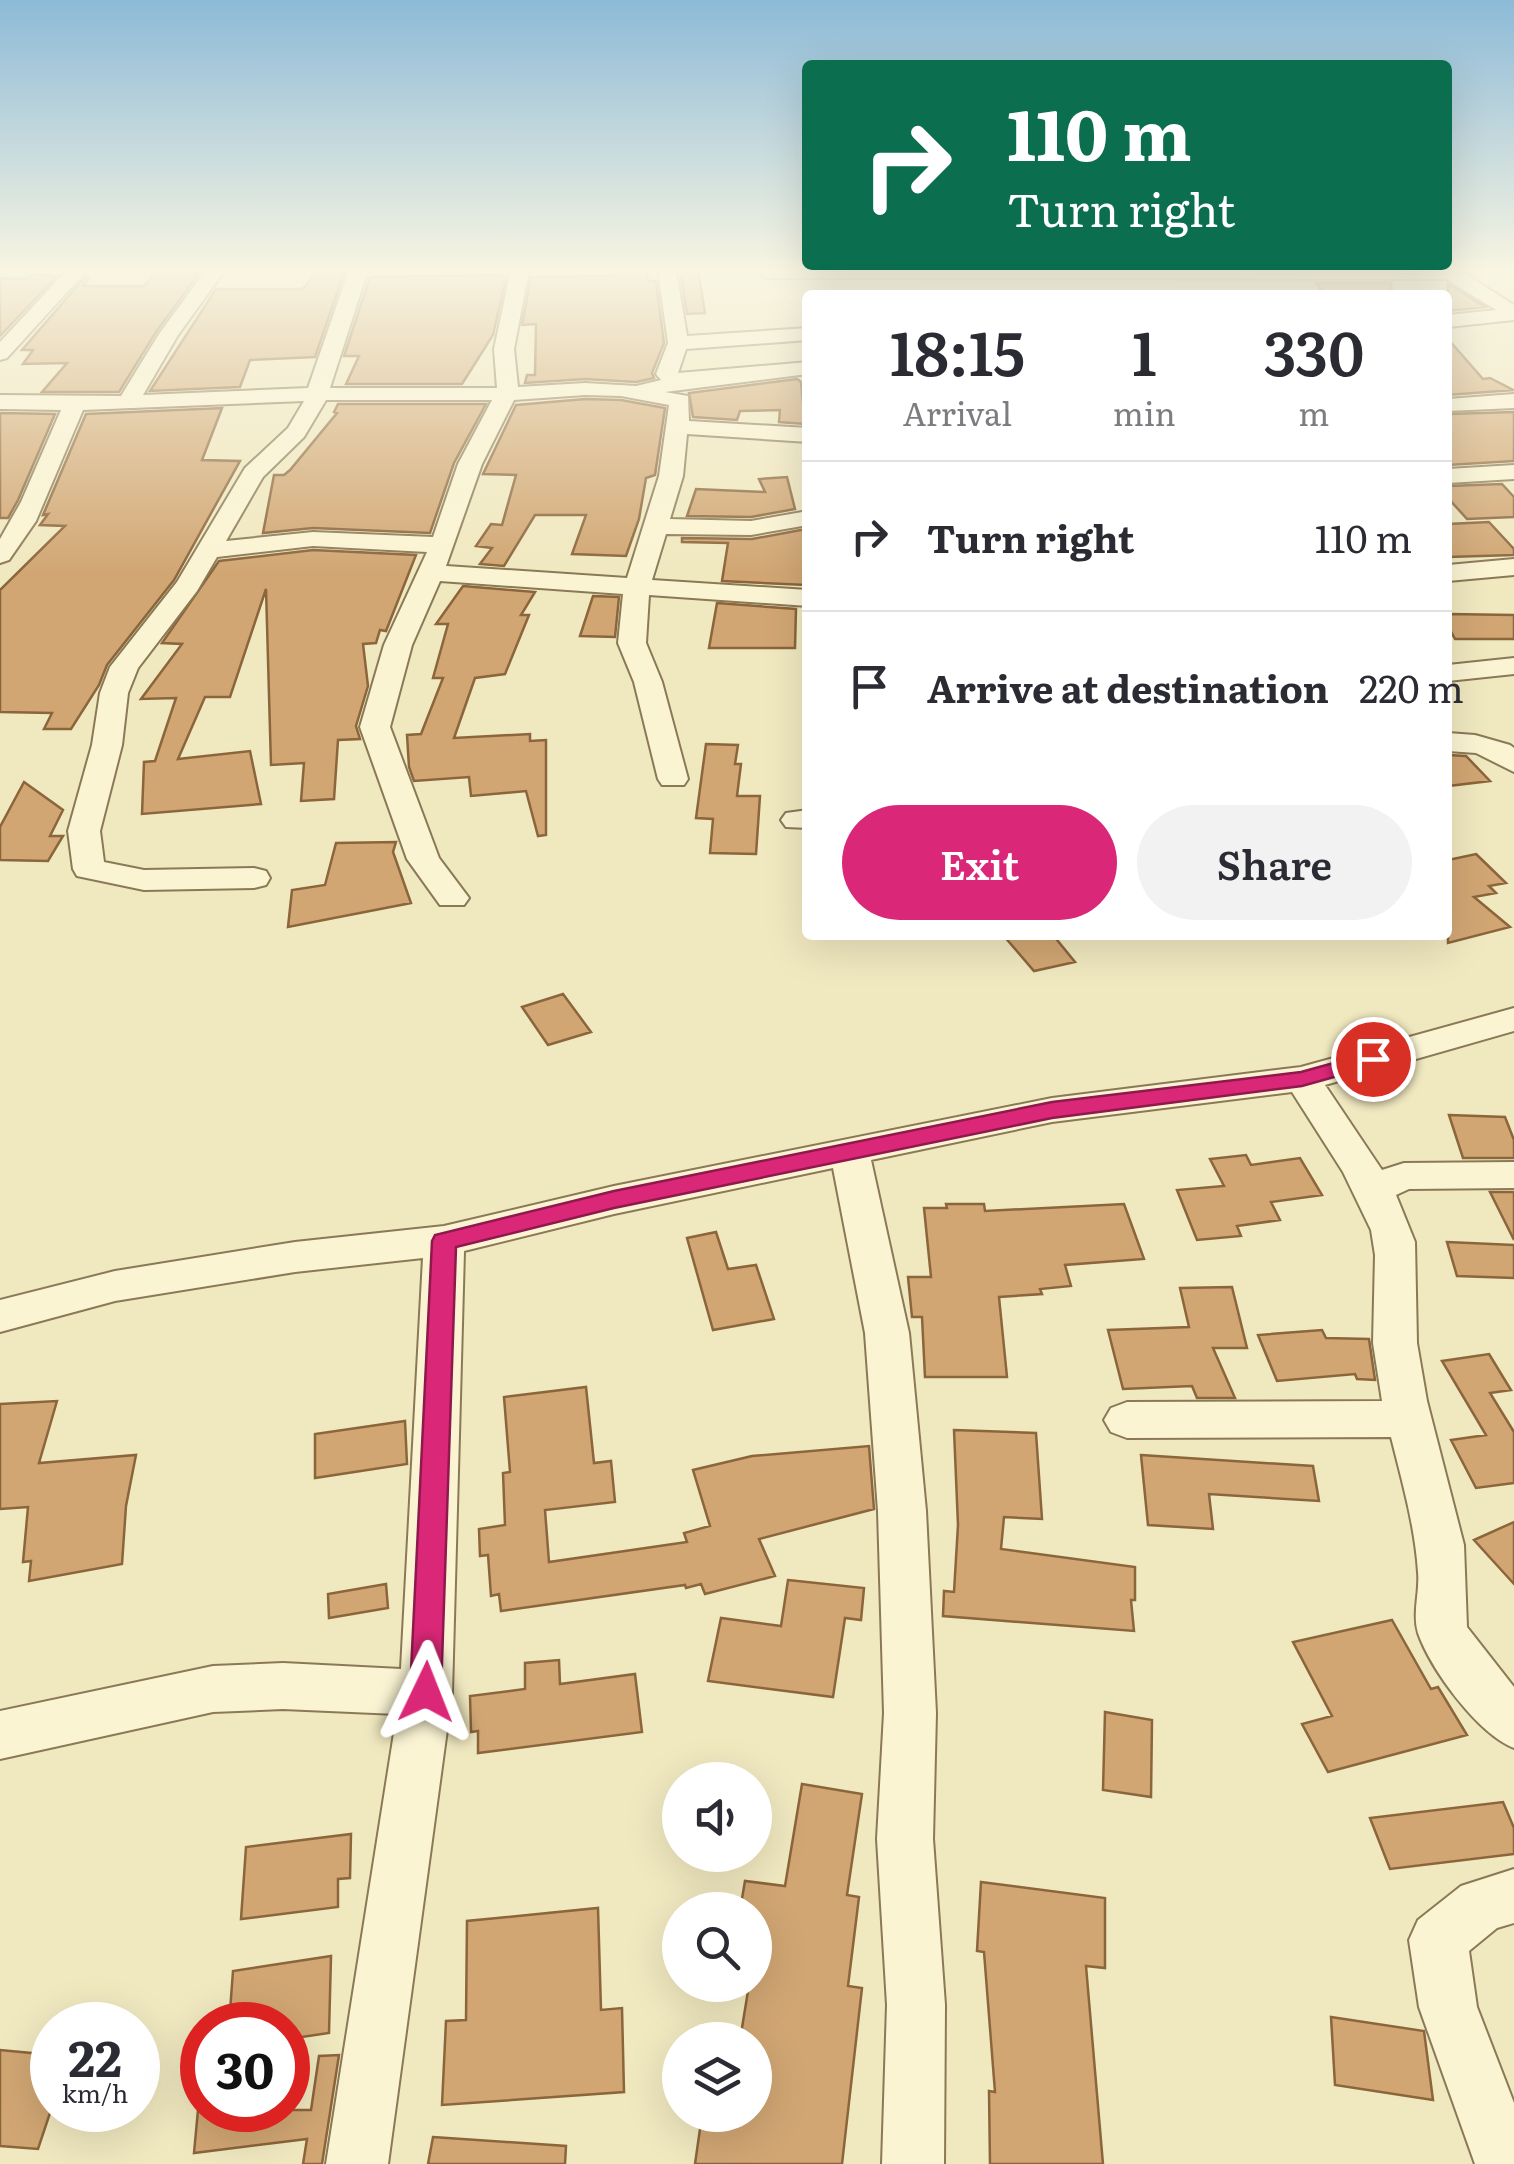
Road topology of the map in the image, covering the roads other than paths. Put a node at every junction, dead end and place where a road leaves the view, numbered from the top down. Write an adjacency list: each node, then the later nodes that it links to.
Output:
1 (148, 371): 10 (street)
2 (326, 371): 8 (street)
3 (506, 371): 9 (street)
4 (668, 371): 6 (street)
5 (780, 371): 6 (street)
6 (676, 382): 7 (street)
7 (637, 393): 9 (street); 15 (street)
8 (318, 394): 9 (street); 10 (street); 22 (street)
9 (508, 394): 21 (street)
10 (128, 400): 13 (street)
11 (1514, 401): 14 (street)
12 (0, 402): 13 (street)
13 (75, 404): 23 (street)
14 (1452, 405)
15 (678, 427): 16 (street); 20 (street)
16 (802, 435)
17 (1514, 472): 18 (street)
18 (1452, 476)
19 (802, 519): 20 (street)
20 (658, 526): 27 (street)
21 (443, 545): 22 (street); 25 (street)
22 (212, 550): 34 (street)
23 (0, 555)
24 (1514, 567): 26 (street)
25 (430, 573): 27 (street); 35 (street)
26 (1452, 573)
27 (636, 590): 28 (street); 33 (street)
28 (802, 598)
29 (1514, 666): 30 (street)
30 (1452, 672)
31 (1452, 742): 32 (street)
32 (1514, 763)
33 (672, 780)
34 (254, 878)
35 (452, 898)
36 (1514, 1018): 37 (street)
37 (1302, 1079): 38 (street); 40 (street)
38 (850, 1154): 41 (street); 50 (street)
39 (1514, 1175): 40 (street)
40 (1370, 1190): 43 (street)
41 (444, 1241): 42 (street); 45 (street)
42 (0, 1316)
43 (1406, 1419): 44 (street); 46 (street)
44 (1127, 1420)
45 (426, 1692): 47 (street); 49 (street)
46 (1514, 1724)
47 (0, 1735)
48 (1514, 1896): 51 (street)
49 (357, 2164)
50 (913, 2164)
51 (1506, 2164)

